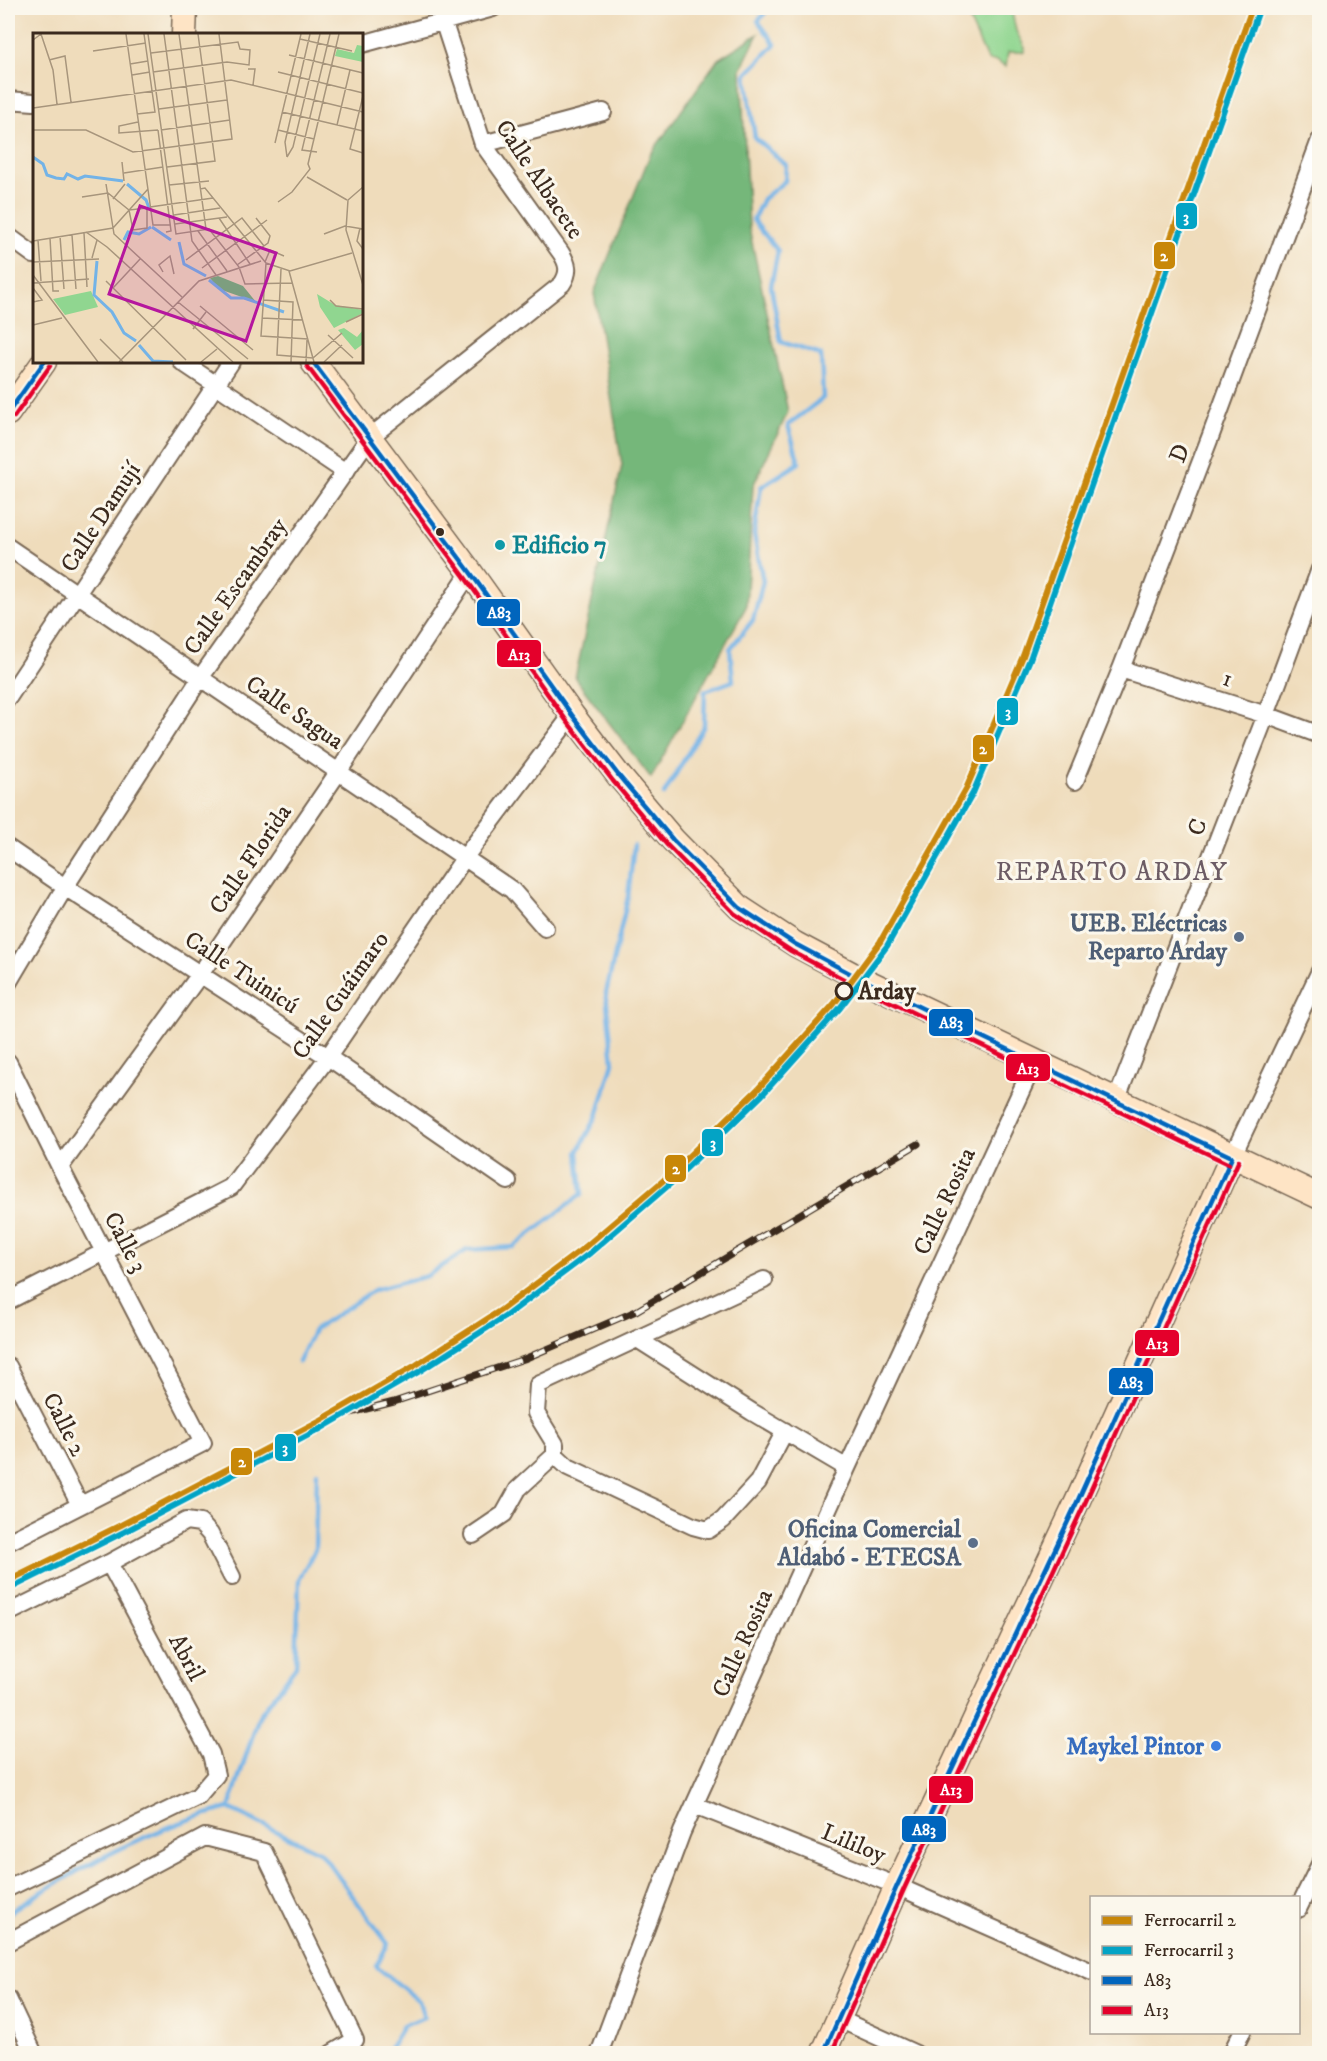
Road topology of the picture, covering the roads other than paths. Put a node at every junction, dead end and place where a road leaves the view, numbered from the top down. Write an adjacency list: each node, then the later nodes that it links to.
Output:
1 (185, 8): 4 (street)
2 (493, 8): 3 (street)
3 (441, 15): 5 (street); 10 (street, Calle Albacete)
4 (183, 33)
5 (363, 44)
6 (8, 100): 7 (street)
7 (33, 102)
8 (603, 112): 10 (street)
9 (1320, 140): 11 (street, D)
10 (483, 144): 14 (street, Calle Albacete)
11 (1315, 170): 27 (street, D)
12 (8, 236): 13 (street)
13 (33, 254)
14 (568, 274): 21 (street, Calle Escambray)
15 (43, 363): 20 (street)
16 (183, 363): 19 (street)
17 (230, 363): 19 (street, Calle Damují)
18 (314, 363): 21 (street)
19 (214, 385): 22 (street); 26 (street, Calle Damují)
20 (8, 413)
21 (369, 438): 22 (street, Calle Escambray); 25 (street)
22 (344, 471): 28 (street, Calle Escambray)
23 (8, 547): 26 (street, Calle Sagua)
24 (1320, 568): 31 (street, C)
25 (470, 572): 30 (street); 33 (street, Calle Florida)
26 (78, 594): 28 (street, Calle Sagua); 29 (street, Calle Damují)
27 (1121, 669): 31 (street, 1); 34 (street, D)
28 (201, 677): 33 (street, Calle Sagua); 37 (street, Calle Escambray)
29 (8, 698)
30 (572, 715): 36 (street, Calle Guáimaro); 44 (street)
31 (1266, 715): 32 (street, 1); 45 (street, C)
32 (1320, 735)
33 (339, 771): 36 (street, Calle Sagua); 40 (street, Calle Florida)
34 (1075, 781)
35 (8, 848): 37 (street, Calle Tuinicú)
36 (465, 857): 38 (street, Calle Sagua); 42 (street, Calle Guáimaro)
37 (65, 887): 40 (street, Calle Tuinicú); 41 (street, Calle Escambray)
38 (545, 928)
39 (1320, 971): 46 (street)
40 (201, 973): 42 (street, Calle Tuinicú); 47 (street, Calle Florida)
41 (8, 983)
42 (328, 1057): 48 (street, Calle Tuinicú); 50 (street, Calle Guáimaro)
43 (8, 1062): 47 (street, Calle 3)
44 (1034, 1063): 45 (street); 57 (street, Calle Rosita)
45 (1116, 1101): 46 (street)
46 (1232, 1157): 49 (street); 66 (street)
47 (60, 1167): 50 (street, Calle 3)
48 (508, 1181)
49 (1320, 1197)
50 (105, 1252): 52 (street, Calle Guáimaro); 58 (street, Calle 3)
51 (764, 1280): 53 (street)
52 (8, 1301)
53 (639, 1340): 55 (street); 56 (street)
54 (8, 1366): 58 (street, Calle 2)
55 (785, 1431): 56 (street); 57 (street)
56 (555, 1455): 59 (street)
57 (847, 1468): 64 (street, Calle Rosita)
58 (80, 1505): 60 (street)
59 (474, 1535)
60 (8, 1542)
61 (109, 1563): 62 (street); 63 (street); 67 (street, Abril)
62 (232, 1577)
63 (8, 1613)
64 (695, 1805): 66 (street, Lililoy); 76 (street, Calle Rosita)
65 (1320, 1864): 68 (street)
66 (897, 1886): 70 (street, Lililoy); 72 (street)
67 (8, 1888)
68 (1300, 1907)
69 (8, 1942): 75 (street)
70 (1090, 1971)
71 (8, 1999): 74 (street)
72 (839, 2019): 77 (street); 78 (street)
73 (1237, 2034): 79 (street)
74 (34, 2054)
75 (331, 2054)
76 (599, 2054)
77 (823, 2054)
78 (916, 2054)
79 (1231, 2054)

